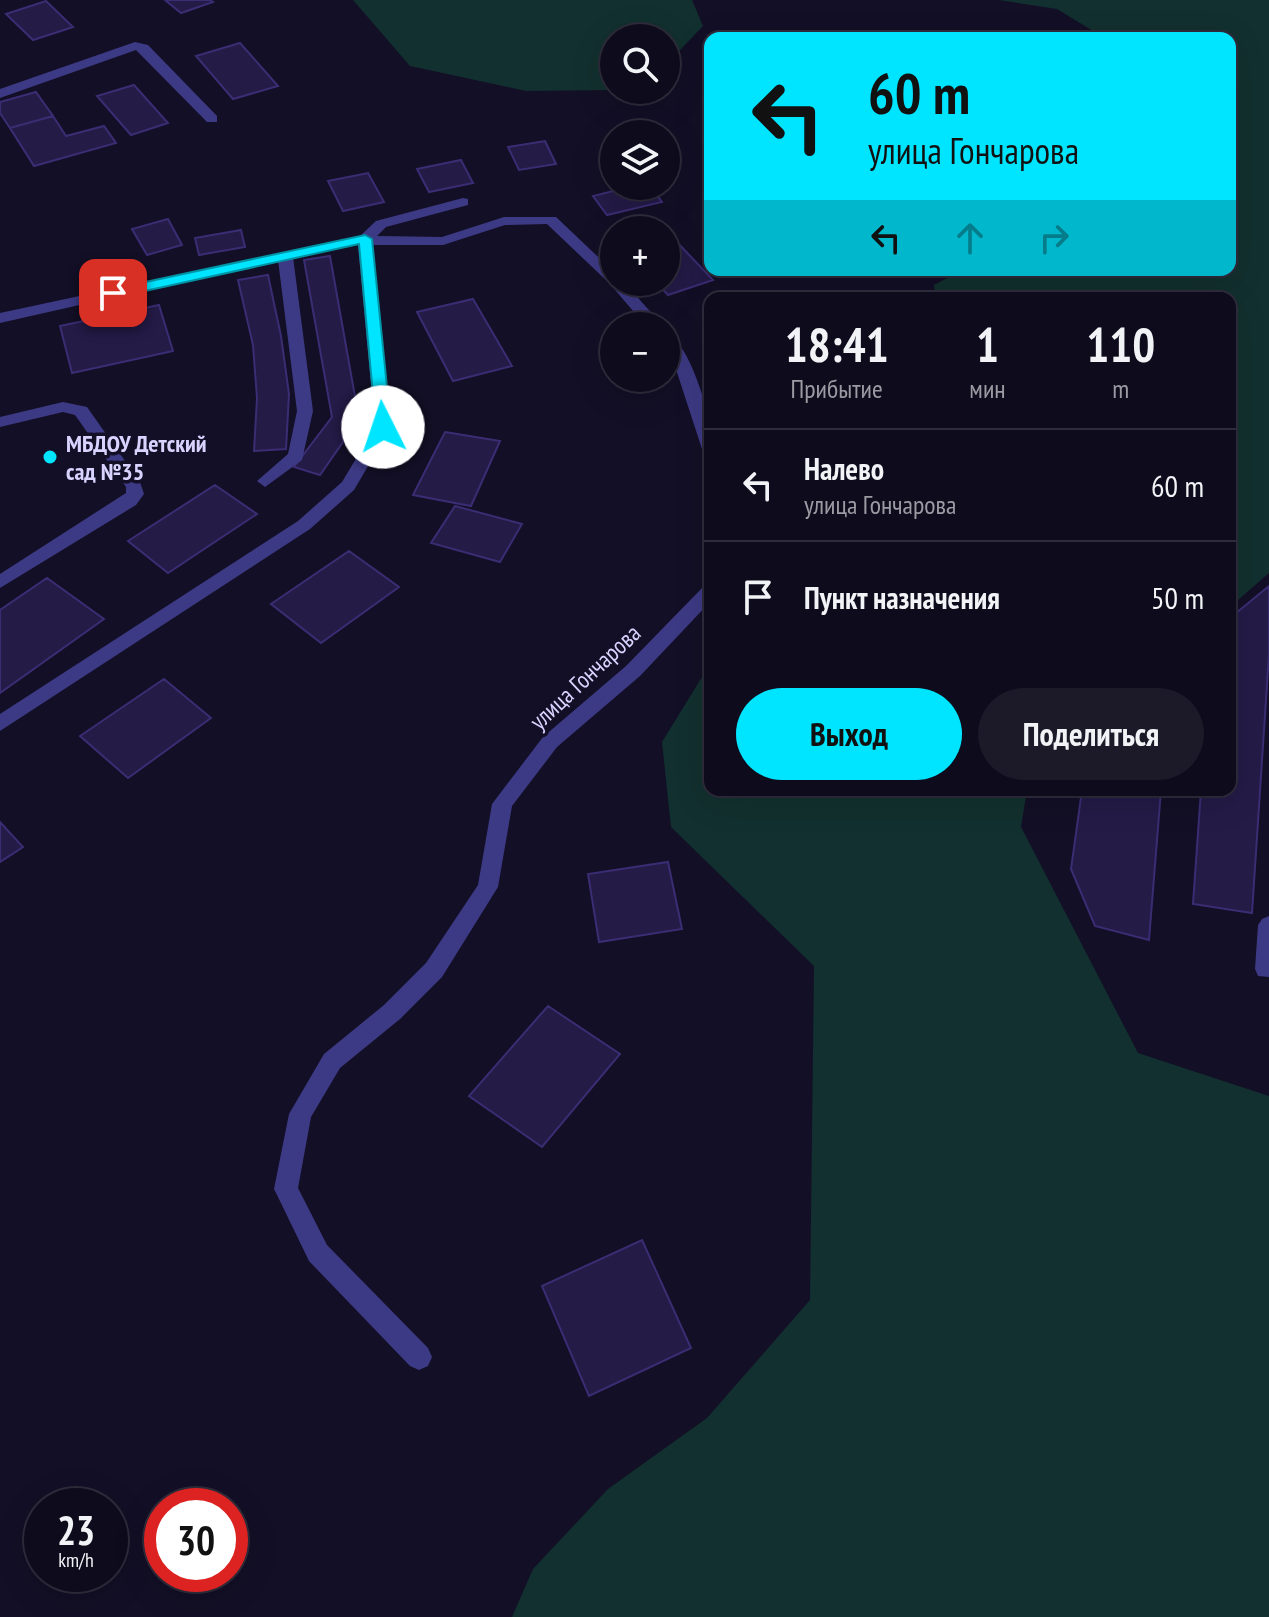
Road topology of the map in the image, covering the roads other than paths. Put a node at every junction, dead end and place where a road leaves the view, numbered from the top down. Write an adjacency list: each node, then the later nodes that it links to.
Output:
1 (0, 94): 2 (street)
2 (212, 119)
3 (463, 202): 4 (street)
4 (365, 239): 5 (street); 6 (street); 16 (street)
5 (285, 255): 9 (street); 13 (street)
6 (600, 267)
7 (628, 296): 8 (street)
8 (643, 312)
9 (0, 318)
10 (680, 358): 12 (street)
11 (0, 422): 14 (street)
12 (704, 431)
13 (265, 481)
14 (0, 582)
15 (704, 597): 19 (street, улица Гончарова)
16 (0, 724)
17 (1269, 925): 18 (street)
18 (1266, 969)
19 (419, 1357)

